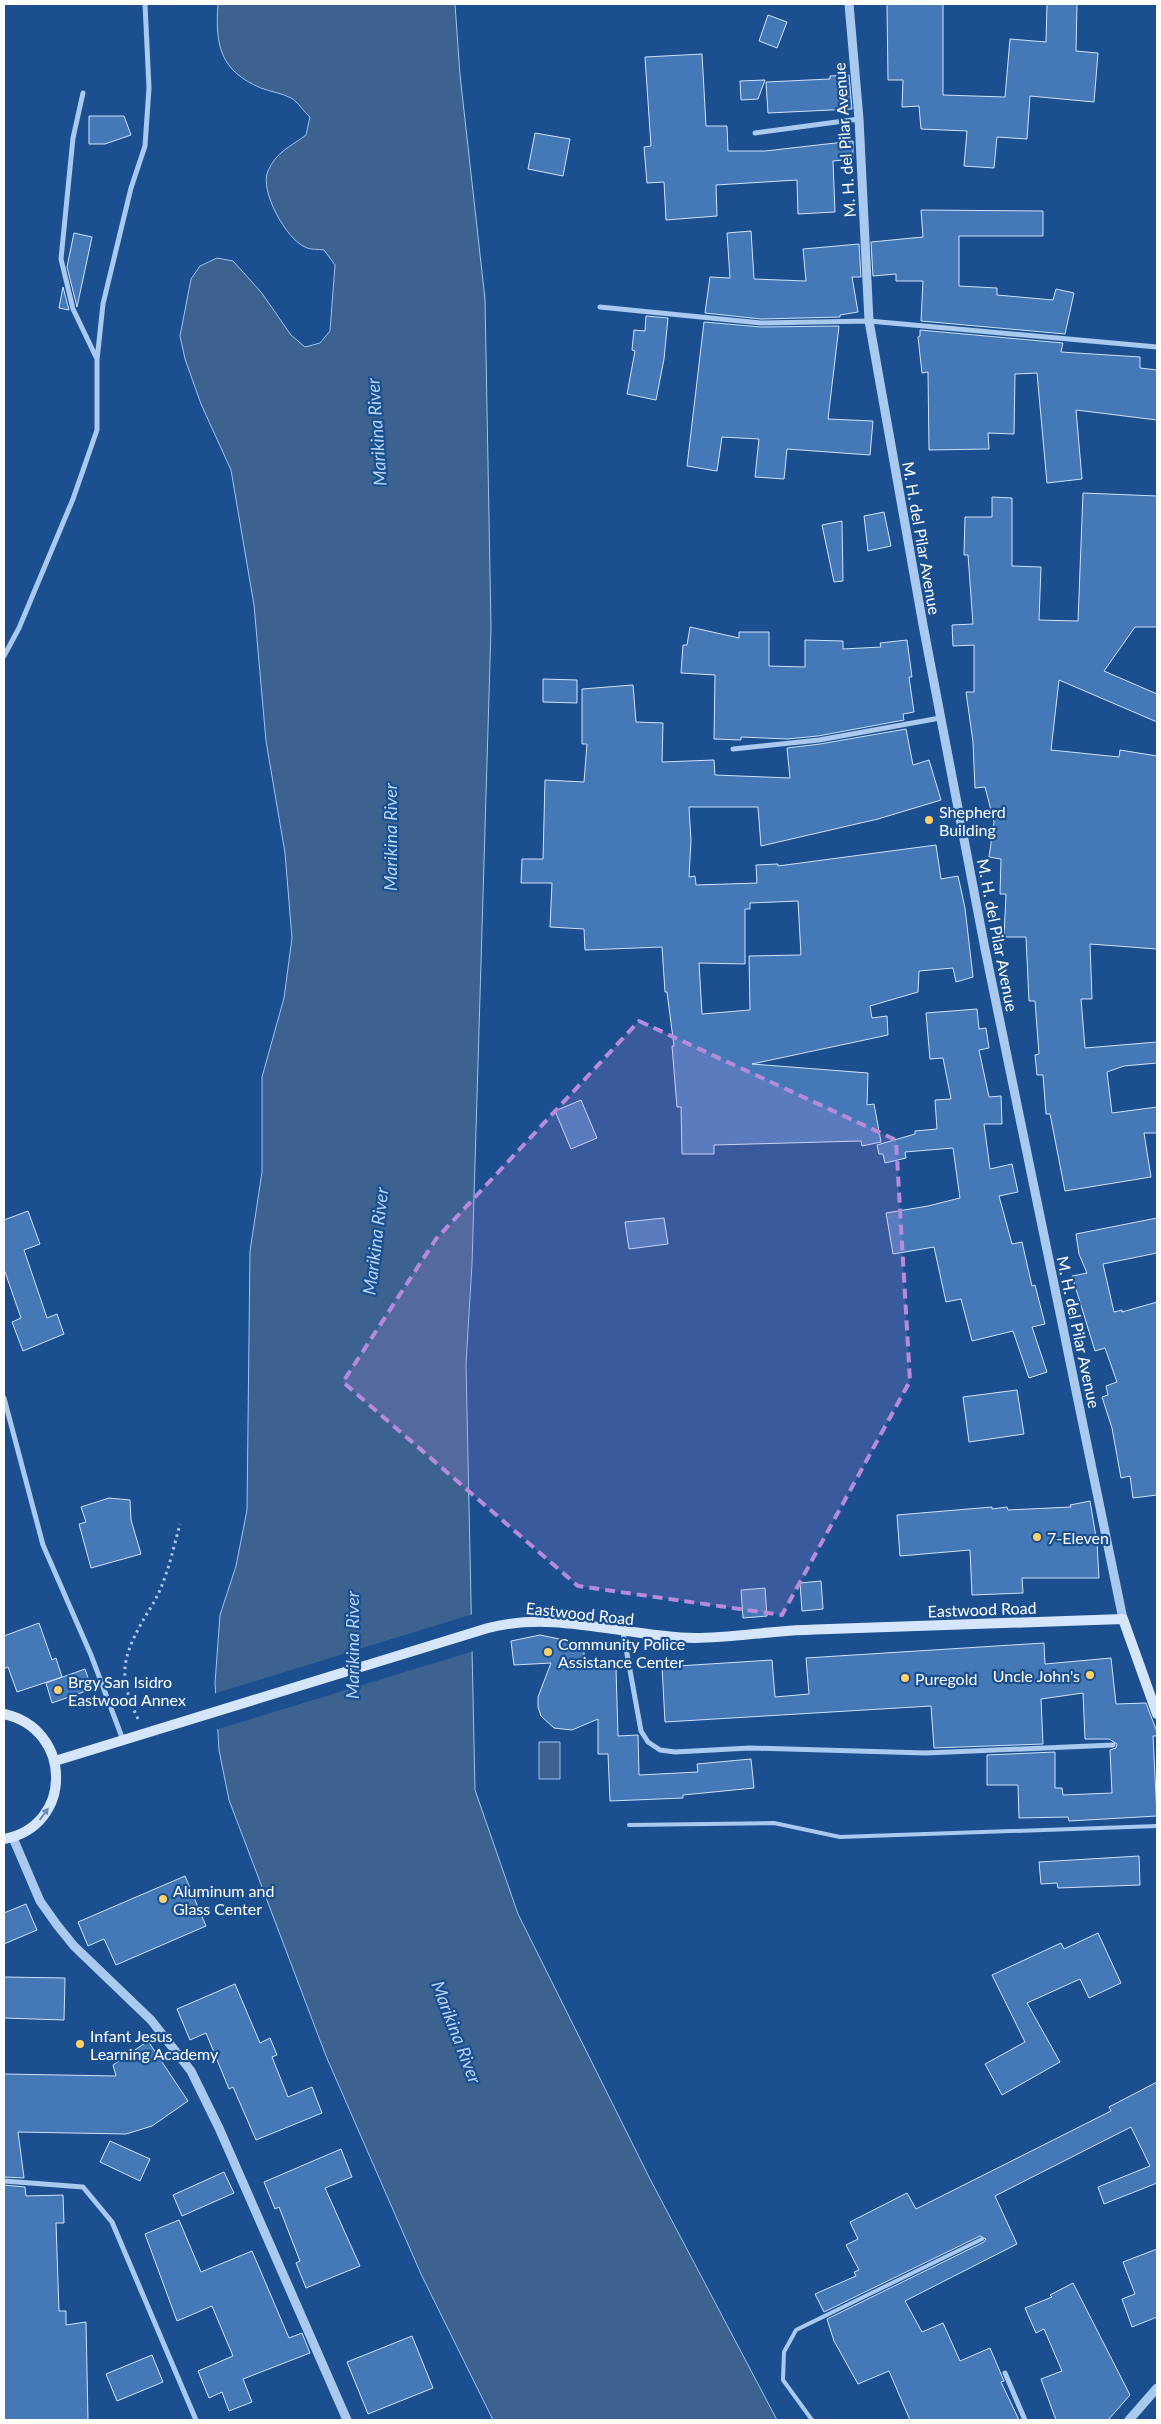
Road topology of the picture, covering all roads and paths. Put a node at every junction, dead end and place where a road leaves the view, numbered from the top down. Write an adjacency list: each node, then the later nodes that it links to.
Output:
1 (146, 4): 9 (street)
2 (849, 4): 4 (street, M. H. del Pilar Avenue)
3 (83, 93): 9 (street)
4 (859, 119): 5 (street); 7 (street, M. H. del Pilar Avenue)
5 (755, 133)
6 (600, 307): 7 (street)
7 (869, 321): 8 (street); 11 (street, M. H. del Pilar Avenue)
8 (1157, 347)
9 (98, 360): 10 (street)
10 (4, 656)
11 (940, 718): 12 (street); 15 (street, M. H. del Pilar Avenue)
12 (734, 749)
13 (4, 1398): 21 (street)
14 (180, 1524): 20 (path)
15 (1122, 1619): 16 (main road, Eastwood Road); 17 (main road, M. H. del Pilar Avenue)
16 (623, 1632): 20 (main road, Eastwood Road); 22 (street)
17 (1154, 1699): 19 (main road, M. H. del Pilar Avenue)
18 (4, 1714): 23 (main road)
19 (1157, 1714)
20 (144, 1733): 21 (main road, Eastwood Road)
21 (123, 1740): 23 (main road, Eastwood Road)
22 (1113, 1745)
23 (55, 1761): 26 (main road, one-way to 23)
24 (629, 1825): 25 (lane)
25 (1157, 1826)
26 (8, 1839): 32 (street)
27 (4, 2181): 31 (street)
28 (982, 2239): 33 (lane)
29 (1005, 2373): 34 (street)
30 (1157, 2388): 35 (street)
31 (196, 2420)
32 (347, 2420)
33 (812, 2420)
34 (1025, 2420)
35 (1129, 2420)

